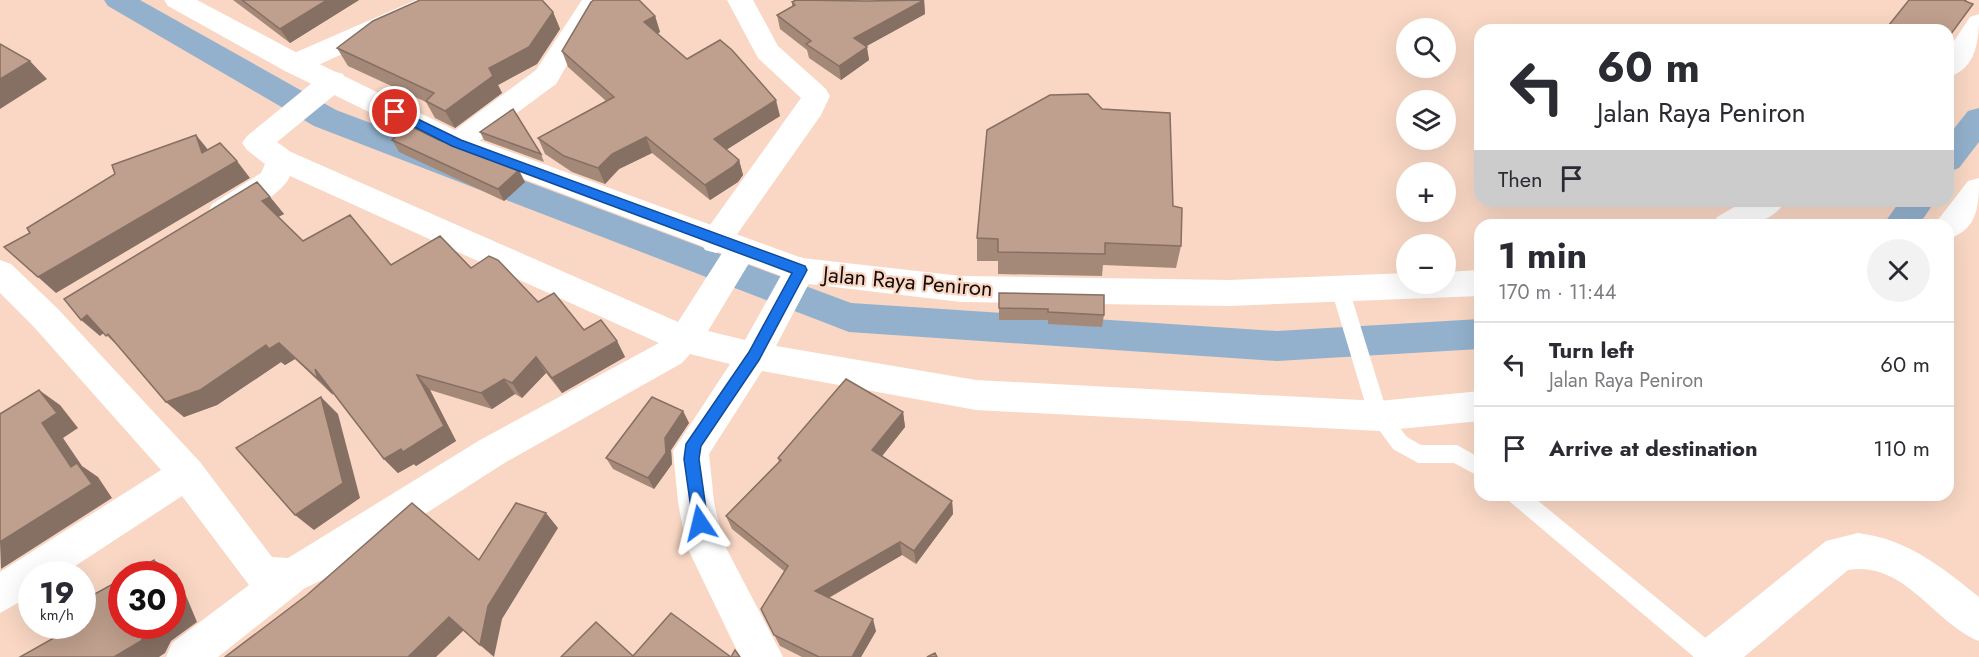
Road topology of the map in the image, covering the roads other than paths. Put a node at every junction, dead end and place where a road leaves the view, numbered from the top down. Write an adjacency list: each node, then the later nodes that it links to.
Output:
1 (177, 0): 7 (street, Jalan Raya Peniron)
2 (439, 0): 7 (street)
3 (597, 0): 9 (street)
4 (740, 0): 16 (street)
5 (1979, 23): 6 (street)
6 (1954, 63)
7 (295, 64): 8 (street, Jalan Raya Peniron)
8 (333, 81): 9 (street, Jalan Raya Peniron); 10 (street)
9 (457, 143): 16 (street, Jalan Raya Peniron)
10 (271, 149): 15 (street); 21 (street)
11 (1963, 189): 14 (street)
12 (1760, 207): 13 (street)
13 (1738, 219)
14 (1951, 219)
15 (198, 226)
16 (730, 252): 18 (street, Jalan Raya Peniron); 21 (street)
17 (0, 273): 26 (street)
18 (797, 276): 20 (street, Jalan Raya Peniron); 22 (street)
19 (1474, 283): 20 (street, Jalan Raya Peniron)
20 (1340, 289): 24 (lane)
21 (692, 328): 22 (street); 28 (street)
22 (759, 346): 24 (street); 32 (street)
23 (1474, 406): 24 (street)
24 (1376, 407): 25 (lane)
25 (1474, 464)
26 (187, 473): 28 (street); 29 (street)
27 (1523, 501): 33 (lane)
28 (291, 576): 31 (street)
29 (0, 594)
30 (1979, 622): 33 (street)
31 (186, 657)
32 (763, 657)
33 (1712, 657)

